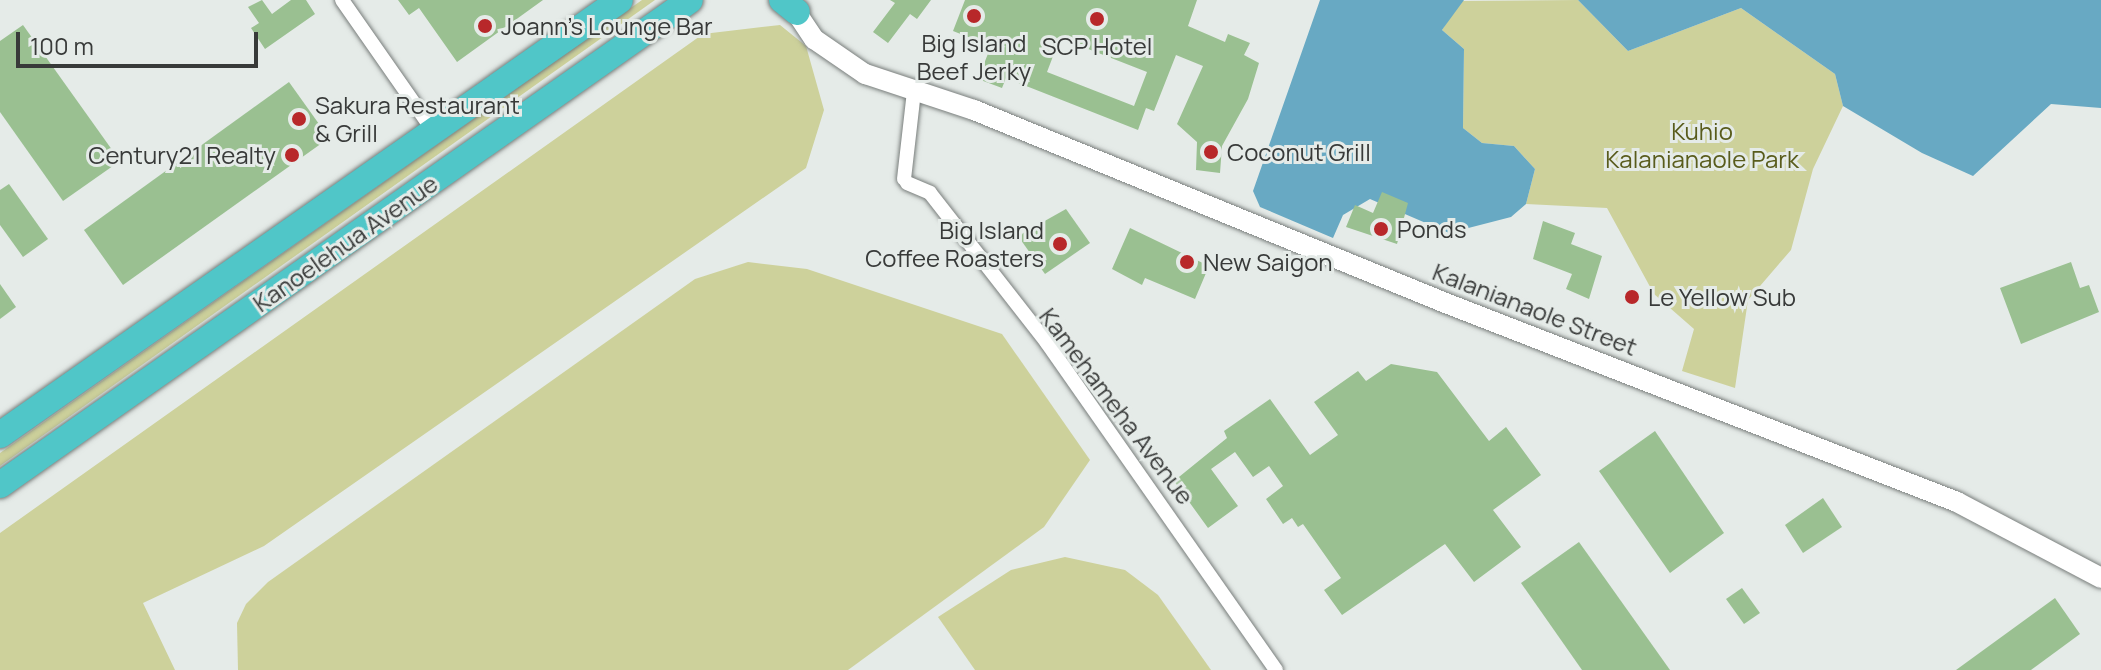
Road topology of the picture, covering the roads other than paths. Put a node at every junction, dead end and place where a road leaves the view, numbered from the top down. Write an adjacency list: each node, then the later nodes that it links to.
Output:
1 (342, 0): 6 (street)
2 (620, 0): 6 (highway, Kanoelehua Avenue)
3 (690, 0): 8 (highway, Kanoelehua Avenue)
4 (791, 3): 5 (main road, Kalanianaole Street)
5 (908, 88): 9 (main road, Kalanianaole Street); 10 (street, Kamehameha Avenue)
6 (434, 132): 7 (highway, Kanoelehua Avenue)
7 (0, 435)
8 (0, 485)
9 (2101, 578)
10 (1276, 670)

